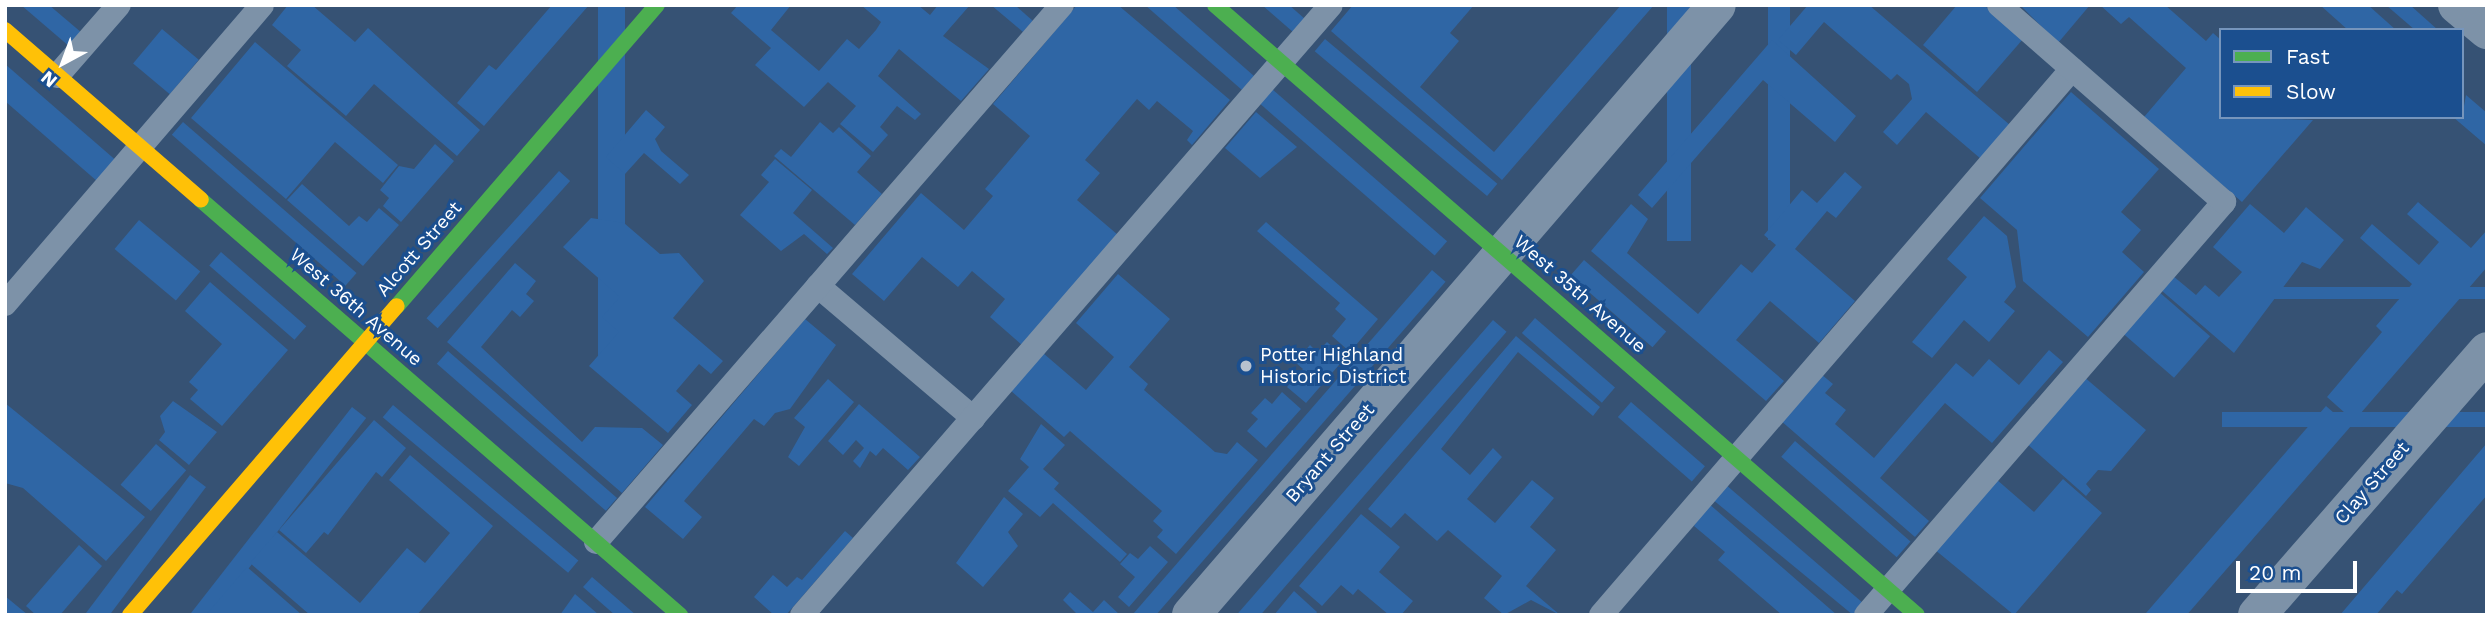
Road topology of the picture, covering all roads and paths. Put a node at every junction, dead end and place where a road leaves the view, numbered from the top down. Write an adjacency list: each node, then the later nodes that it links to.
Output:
1 (119, 5): 14 (lane)
2 (262, 5): 15 (lane)
3 (657, 5): 19 (street, Alcott Street)
4 (1062, 5): 17 (lane)
5 (1215, 5): 12 (street, West 35th Avenue)
6 (1331, 5): 12 (lane)
7 (1717, 5): 16 (street, Bryant Street)
8 (1999, 5): 13 (lane)
9 (2457, 5): 11 (street)
10 (5, 30): 14 (street, West 36th Avenue)
11 (2487, 30)
12 (1281, 62): 16 (street, West 35th Avenue); 21 (lane)
13 (2072, 69): 22 (lane); 24 (lane)
14 (57, 76): 15 (street, West 36th Avenue)
15 (140, 147): 18 (lane); 19 (street, West 36th Avenue)
16 (1502, 254): 22 (street, West 35th Avenue); 28 (street, Bryant Street)
17 (818, 286): 21 (lane); 23 (lane)
18 (5, 303)
19 (365, 342): 23 (street, West 36th Avenue); 25 (street, Alcott Street)
20 (2487, 351): 32 (street, Clay Street)
21 (973, 418): 27 (lane)
22 (1737, 458): 24 (street, West 35th Avenue); 29 (lane)
23 (596, 542): 26 (street, West 36th Avenue)
24 (1888, 589): 30 (lane); 31 (street, West 35th Avenue)
25 (130, 615)
26 (680, 615)
27 (802, 615)
28 (1191, 615)
29 (1601, 615)
30 (1866, 615)
31 (1917, 615)
32 (2257, 615)

